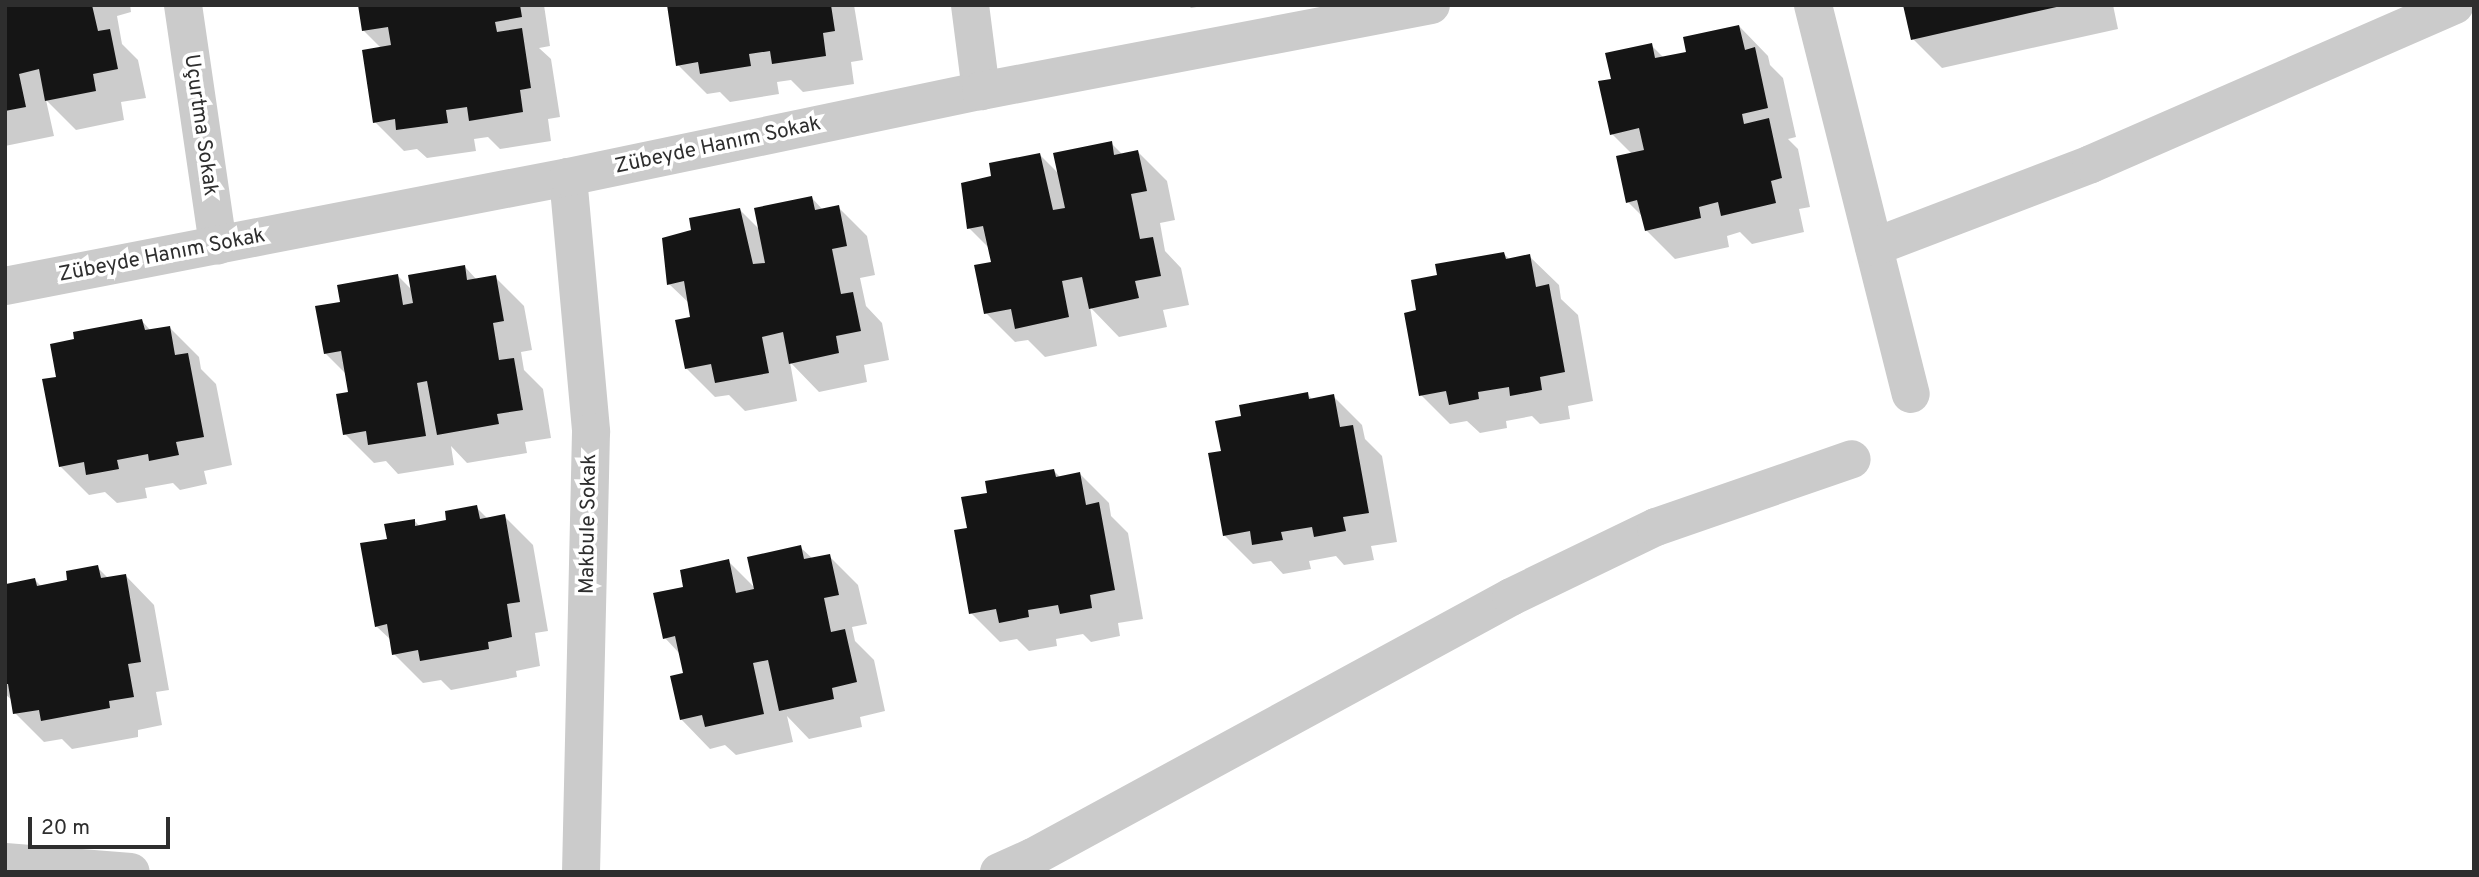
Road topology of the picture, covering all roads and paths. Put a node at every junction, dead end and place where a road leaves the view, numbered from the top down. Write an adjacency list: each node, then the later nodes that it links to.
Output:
1 (183, 5): 8 (street, Uçurtma Sokak)
2 (970, 5): 6 (street)
3 (1431, 5): 6 (street, Zübeyde Hanım Sokak)
4 (1813, 5): 9 (street)
5 (2455, 5): 9 (street)
6 (981, 90): 7 (street, Zübeyde Hanım Sokak)
7 (568, 177): 8 (street, Zübeyde Hanım Sokak); 15 (street, Makbule Sokak)
8 (218, 245): 10 (street, Zübeyde Hanım Sokak)
9 (1874, 247): 11 (street)
10 (5, 286)
11 (1911, 394)
12 (1852, 460): 16 (street)
13 (5, 862): 14 (street)
14 (131, 872)
15 (581, 872)
16 (999, 872)

